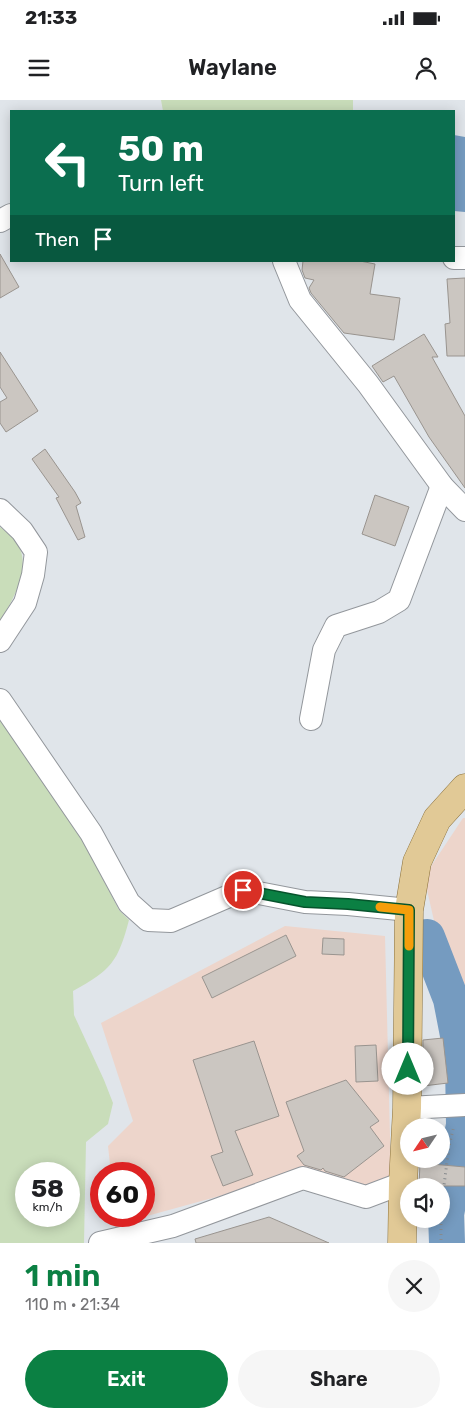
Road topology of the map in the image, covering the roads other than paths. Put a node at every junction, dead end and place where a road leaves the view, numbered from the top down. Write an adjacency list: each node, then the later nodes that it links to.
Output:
1 (284, 262): 2 (street)
2 (442, 486): 4 (street); 7 (street)
3 (0, 510): 5 (street)
4 (465, 510)
5 (0, 641)
6 (0, 700): 9 (street)
7 (311, 719)
8 (465, 788): 9 (main road)
9 (409, 910): 11 (main road)
10 (457, 1106): 11 (street)
11 (407, 1108): 12 (main road)
12 (403, 1178)
13 (400, 1184): 15 (street)
14 (402, 1228): 16 (main road)
15 (100, 1243)
16 (402, 1243)

